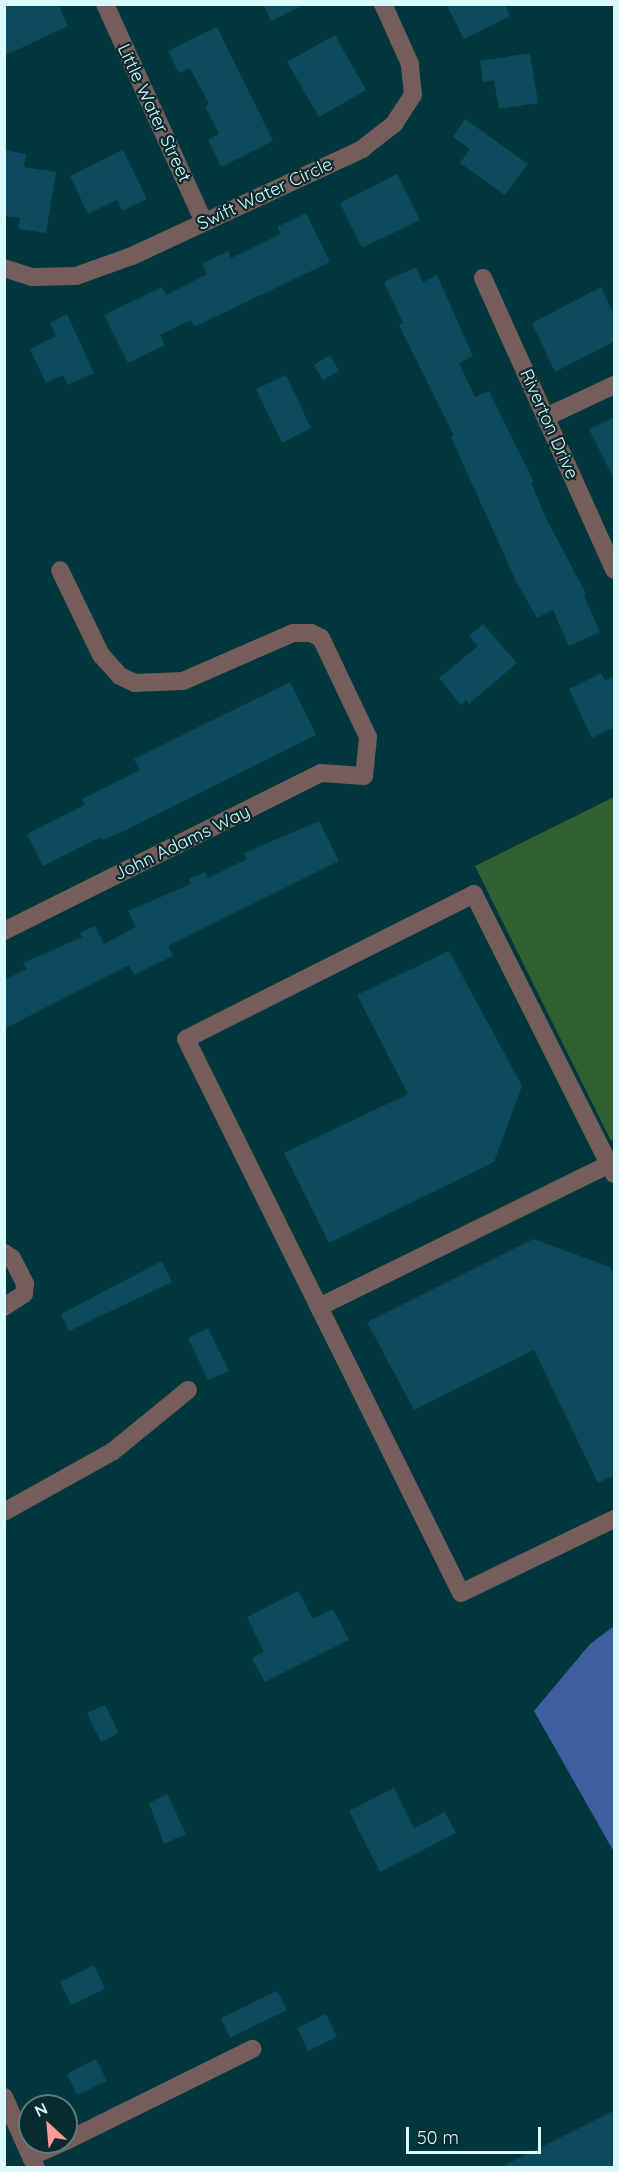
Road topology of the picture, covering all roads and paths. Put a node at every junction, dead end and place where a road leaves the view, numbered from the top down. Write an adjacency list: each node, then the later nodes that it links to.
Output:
1 (105, 4): 3 (street, Little Water Street)
2 (383, 4): 3 (street, Swift Water Circle)
3 (204, 222): 4 (street, Swift Water Circle)
4 (4, 268)
5 (483, 278): 7 (street, Riverton Drive)
6 (615, 385): 7 (street)
7 (546, 417): 9 (street, Riverton Drive)
8 (60, 570): 10 (street, John Adams Way)
9 (615, 570)
10 (4, 931)
11 (613, 1167): 14 (street); 14 (street)
12 (4, 1253): 13 (street)
13 (4, 1307)
14 (319, 1307): 17 (street)
15 (188, 1390): 16 (street)
16 (4, 1512)
17 (615, 1519)
18 (252, 2049): 20 (street)
19 (4, 2097): 21 (street)
20 (78, 2134)
21 (35, 2163)

